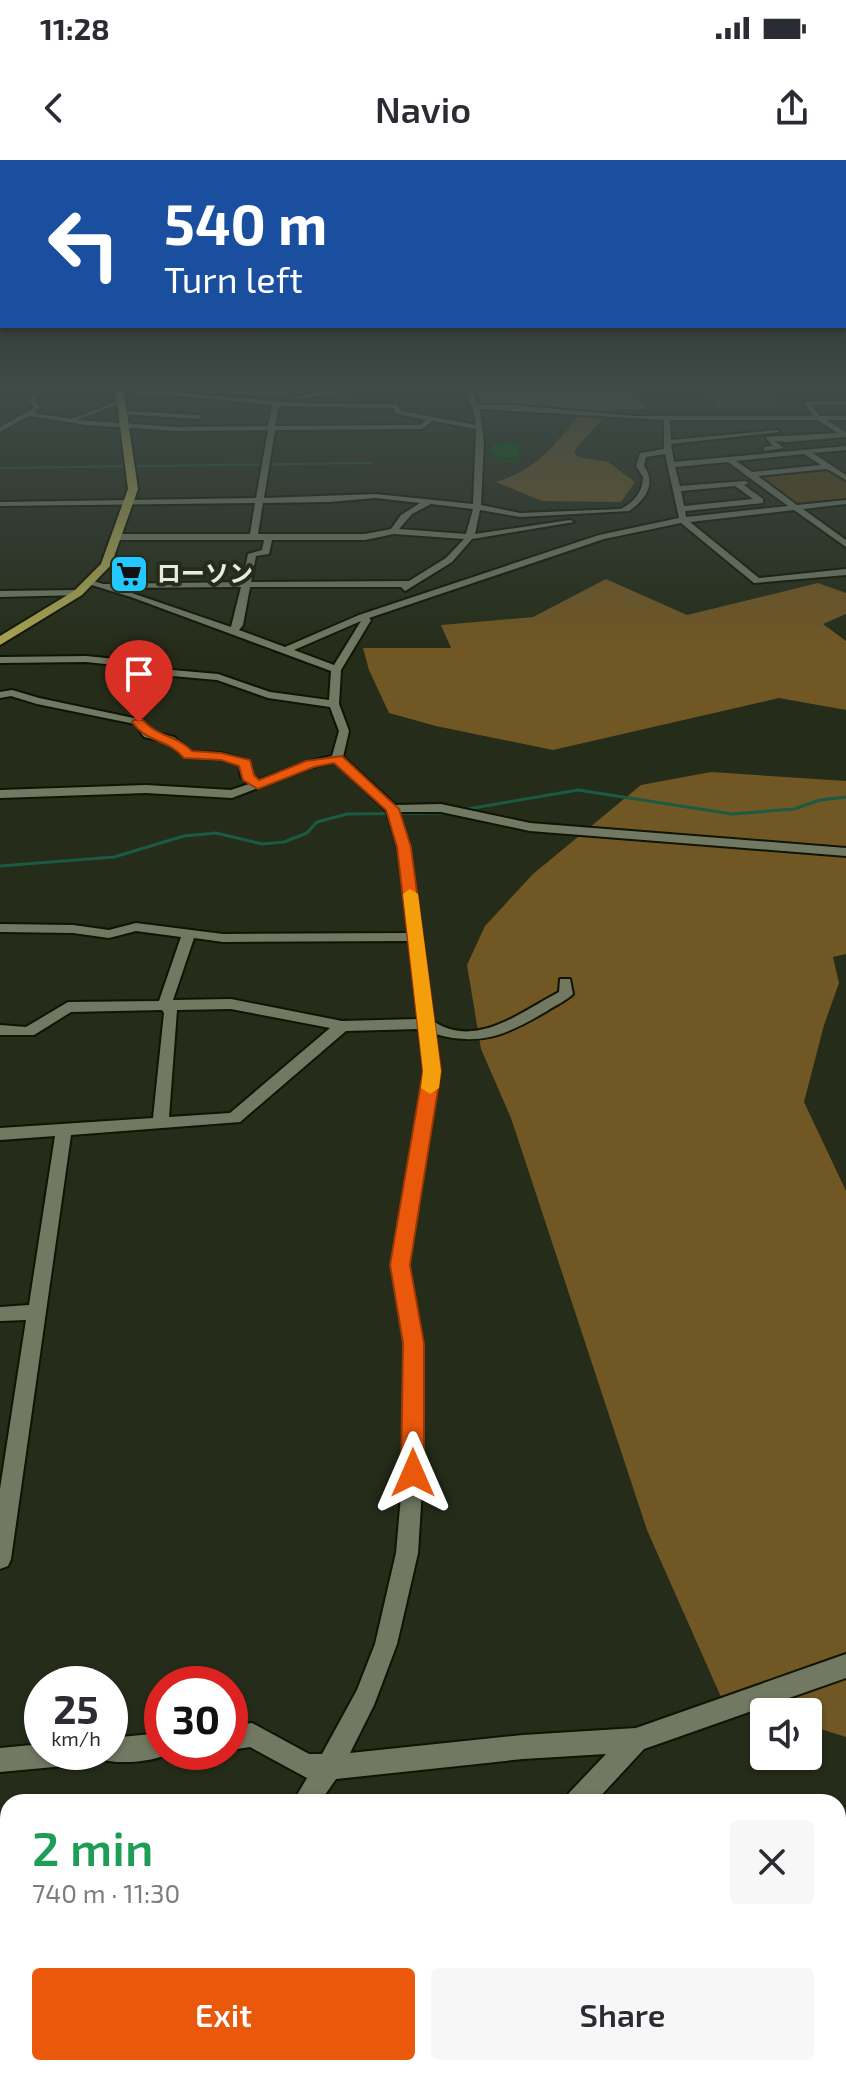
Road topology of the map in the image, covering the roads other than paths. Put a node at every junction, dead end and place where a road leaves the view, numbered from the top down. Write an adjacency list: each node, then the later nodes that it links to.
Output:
1 (133, 475): 13 (main road)
2 (264, 475): 11 (street)
3 (479, 475): 17 (street)
4 (647, 475): 20 (street)
5 (673, 475): 10 (street)
6 (749, 475): 7 (street)
7 (758, 481): 8 (street); 18 (street)
8 (737, 484): 9 (street); 16 (street)
9 (694, 488): 10 (street); 16 (street)
10 (675, 489): 19 (street)
11 (260, 501): 12 (street); 13 (street); 23 (street)
12 (432, 501): 17 (street); 22 (street)
13 (130, 502): 15 (street); 25 (main road)
14 (846, 502): 18 (street)
15 (0, 504)
16 (717, 505): 19 (street)
17 (479, 507): 20 (street); 26 (street)
18 (795, 508): 21 (street); 27 (street)
19 (681, 509): 21 (street)
20 (622, 511): 26 (street)
21 (683, 520): 28 (street); 35 (street)
22 (394, 531): 24 (street); 26 (street)
23 (254, 535): 24 (street); 25 (street)
24 (269, 535): 30 (street)
25 (118, 537): 29 (main road)
26 (470, 537): 31 (street)
27 (846, 544)
28 (846, 572)
29 (90, 583): 32 (street); 33 (main road)
30 (246, 583): 31 (street); 32 (street); 37 (street)
31 (412, 584): 35 (street)
32 (107, 585): 37 (street)
33 (78, 593): 34 (street); 38 (main road)
34 (0, 594)
35 (386, 609): 36 (street)
36 (362, 617): 39 (street); 41 (street)
37 (233, 631): 39 (street)
38 (0, 641)
39 (287, 650): 41 (street)
40 (0, 660): 43 (street)
41 (336, 669): 43 (street)
42 (0, 695): 45 (street)
43 (334, 704): 44 (street)
44 (337, 758): 45 (street); 47 (street)
45 (258, 785): 46 (street)
46 (0, 794)
47 (392, 809): 48 (street); 51 (street)
48 (846, 852)
49 (0, 928): 50 (street)
50 (188, 936): 51 (street); 53 (street)
51 (416, 937): 54 (street)
52 (565, 982): 54 (street)
53 (169, 1007): 55 (street); 56 (street); 57 (street)
54 (427, 1024): 55 (street); 68 (street)
55 (342, 1026): 57 (street)
56 (0, 1030)
57 (160, 1123): 58 (street)
58 (64, 1130): 59 (street); 60 (street)
59 (0, 1134)
60 (37, 1312): 61 (street); 62 (street)
61 (0, 1314)
62 (0, 1559)
63 (846, 1666): 65 (street)
64 (248, 1736): 68 (street)
65 (636, 1740): 68 (street); 70 (street)
66 (24, 1758): 67 (street)
67 (0, 1760)
68 (329, 1767): 69 (street)
69 (310, 1794)
70 (585, 1794)

